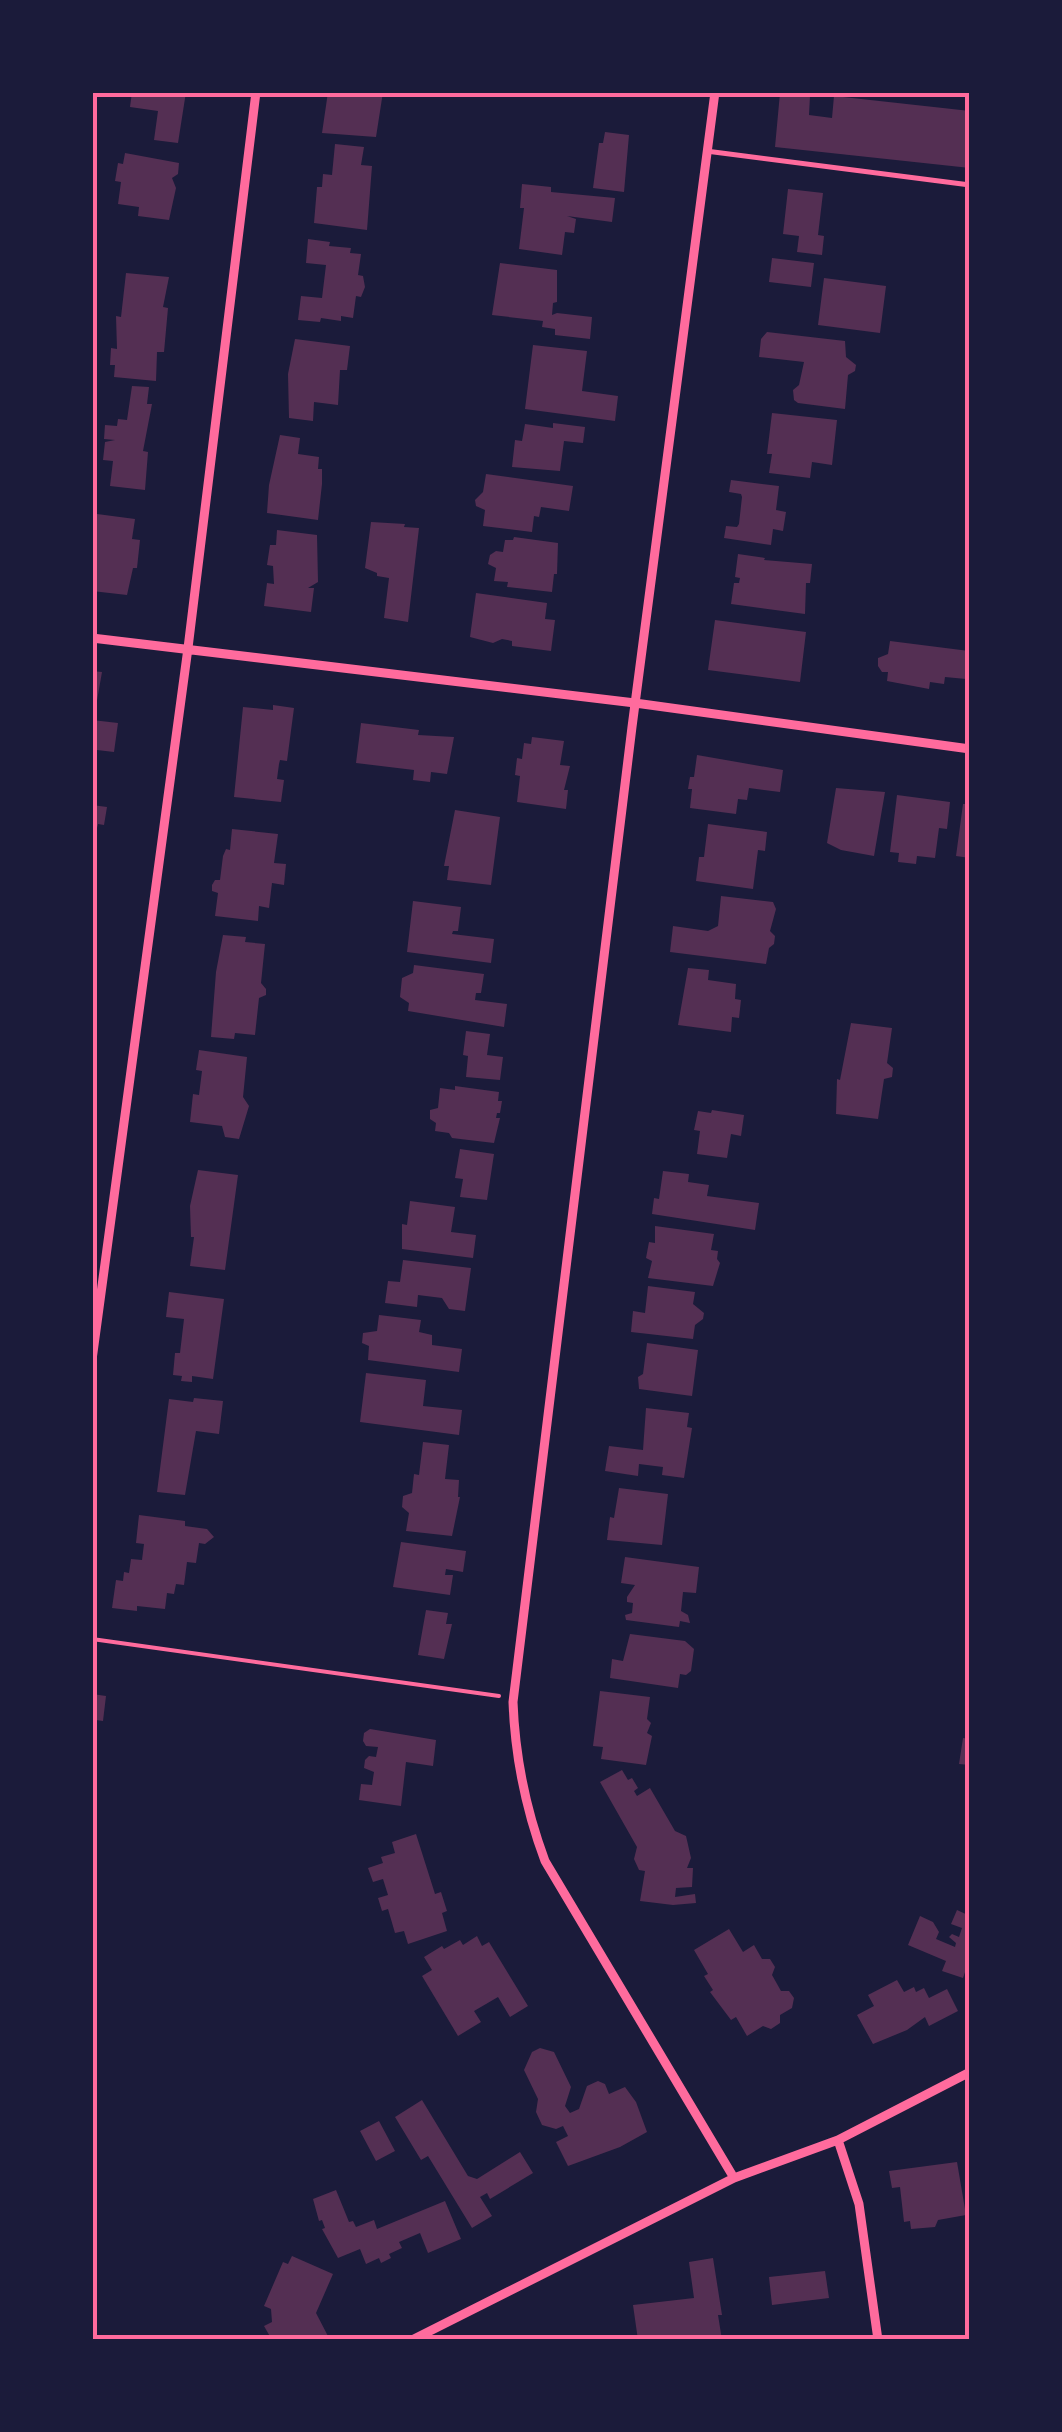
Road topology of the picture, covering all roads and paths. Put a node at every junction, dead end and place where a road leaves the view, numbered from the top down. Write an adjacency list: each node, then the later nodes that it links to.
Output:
1 (256, 92): 6 (street)
2 (715, 92): 3 (street)
3 (706, 151): 4 (lane); 7 (street)
4 (970, 185)
5 (92, 638): 6 (street)
6 (188, 648): 7 (street); 9 (street)
7 (635, 703): 8 (street); 14 (street)
8 (970, 749)
9 (92, 1360)
10 (92, 1639): 11 (path)
11 (499, 1696)
12 (970, 2072): 13 (street)
13 (838, 2140): 14 (street); 16 (street)
14 (734, 2178): 15 (street)
15 (412, 2340)
16 (878, 2340)

